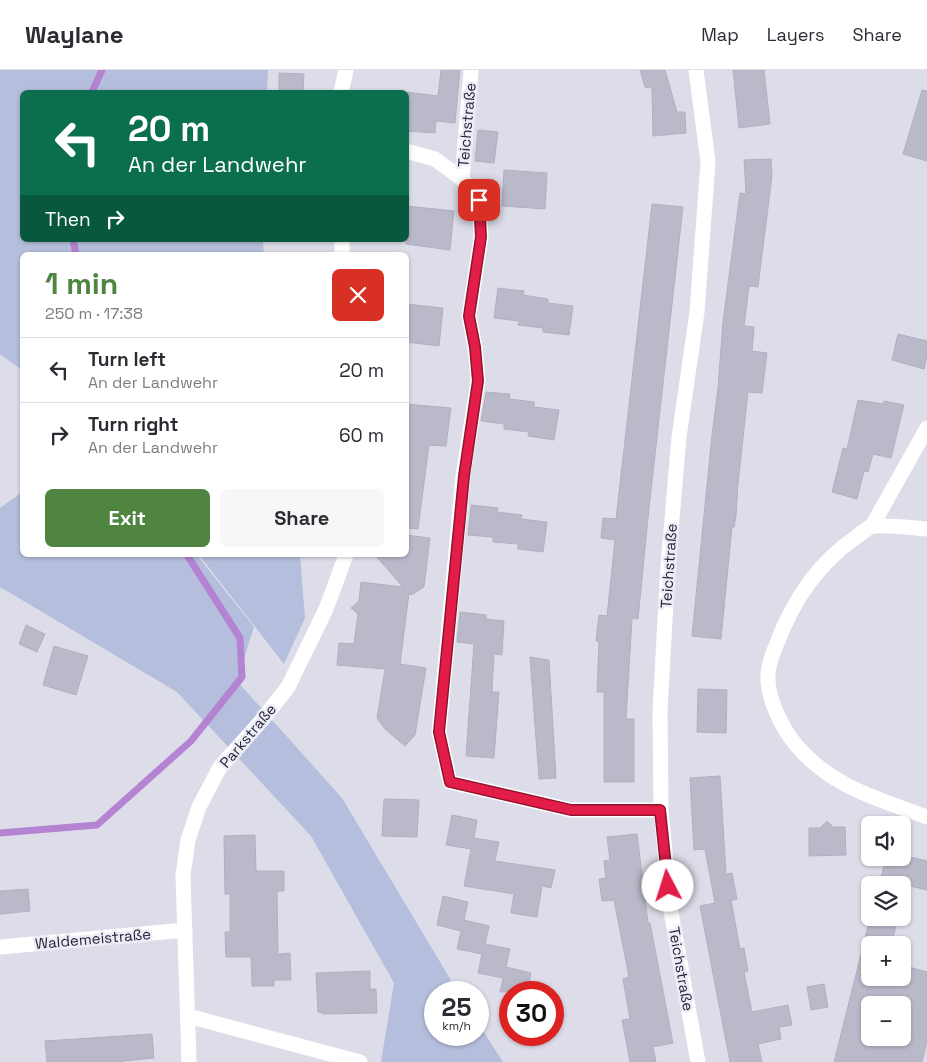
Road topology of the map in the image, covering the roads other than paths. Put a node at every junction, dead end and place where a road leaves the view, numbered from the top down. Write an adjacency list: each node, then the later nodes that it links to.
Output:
1 (346, 70): 4 (street)
2 (696, 70): 11 (street, Teichstraße)
3 (472, 71): 6 (street, Teichstraße)
4 (341, 90)
5 (409, 152): 6 (street)
6 (462, 178): 11 (street)
7 (927, 428): 8 (street)
8 (872, 526): 9 (street); 12 (street)
9 (927, 529)
10 (345, 557): 13 (street, Parkstraße)
11 (660, 810): 18 (street, Teichstraße)
12 (927, 817)
13 (185, 930): 14 (street, Waldemeistraße); 15 (street, Parkstraße)
14 (0, 947)
15 (188, 1016): 16 (street, Parkstraße); 17 (street)
16 (189, 1062)
17 (360, 1062)
18 (698, 1062)

